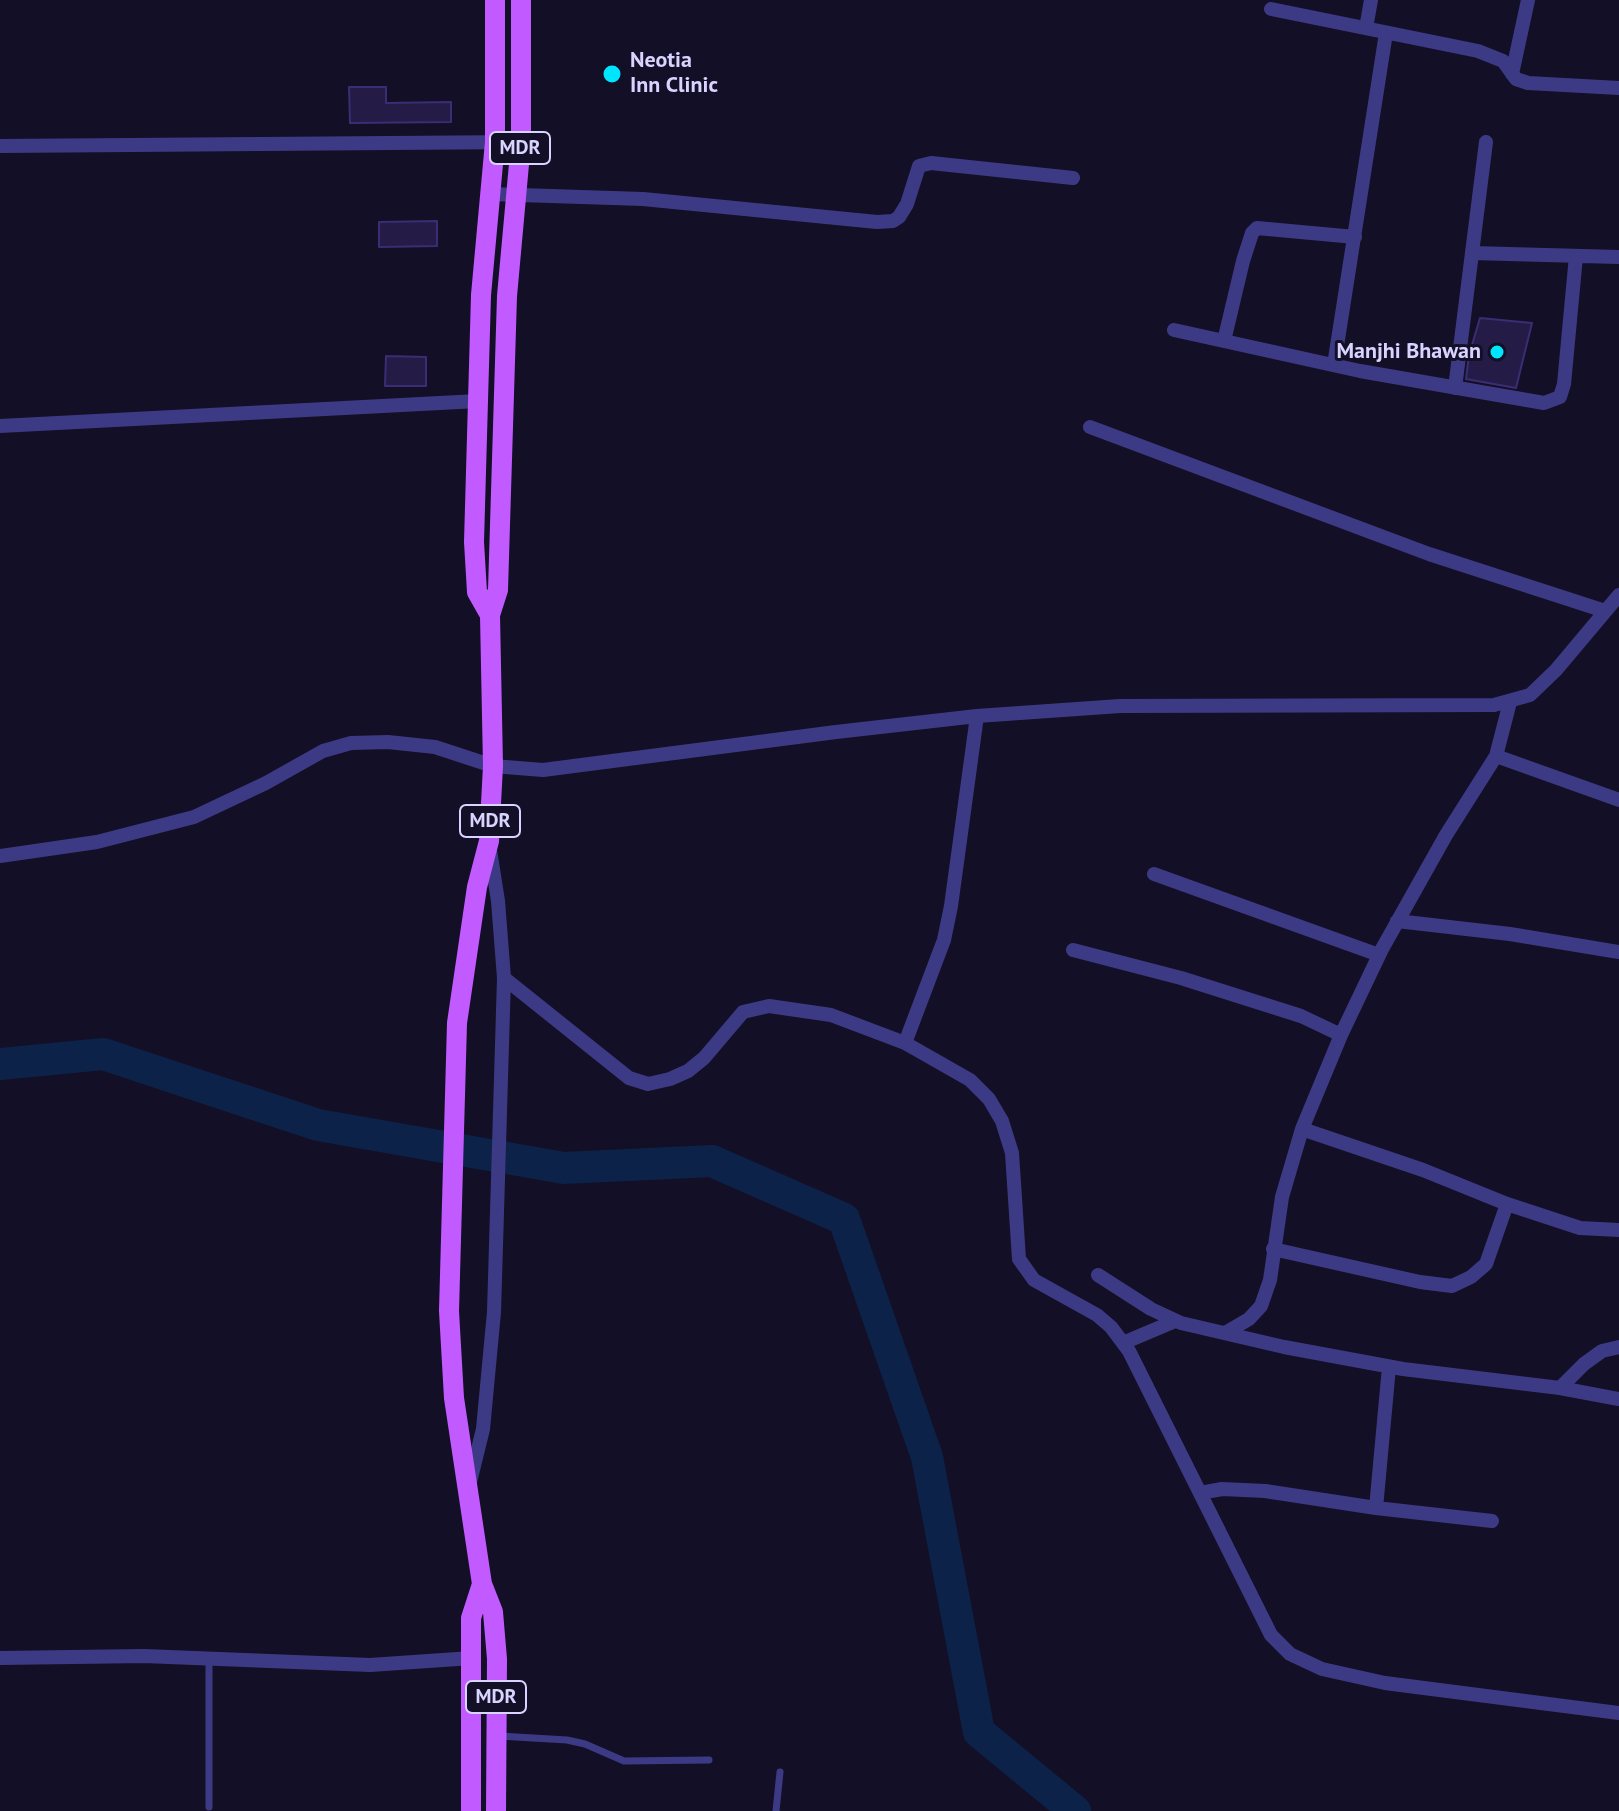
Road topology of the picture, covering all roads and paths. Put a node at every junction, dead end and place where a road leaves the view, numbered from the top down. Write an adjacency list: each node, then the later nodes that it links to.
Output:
1 (495, 0): 10 (main road, MDR)
2 (521, 0): 11 (main road, MDR)
3 (1371, 0): 6 (street)
4 (1528, 0): 8 (street)
5 (1271, 9): 6 (street)
6 (1366, 28): 7 (street)
7 (1386, 33): 8 (street); 17 (street)
8 (1512, 74): 9 (street)
9 (1619, 88)
10 (495, 142): 11 (street); 13 (street); 15 (main road, MDR)
11 (521, 142): 16 (main road, MDR)
12 (1486, 142): 18 (street)
13 (0, 146)
14 (1073, 178): 16 (street)
15 (489, 194): 16 (street); 25 (main road, MDR)
16 (515, 195): 30 (main road, MDR)
17 (1355, 237): 22 (street); 23 (street)
18 (1472, 253): 19 (street); 24 (street)
19 (1576, 256): 20 (street); 24 (street)
20 (1619, 257)
21 (1174, 330): 22 (street)
22 (1224, 341): 23 (street)
23 (1334, 365): 24 (street)
24 (1455, 388)
25 (478, 401): 26 (street); 30 (main road, MDR)
26 (0, 426)
27 (1090, 427): 29 (street)
28 (1619, 595): 29 (street)
29 (1605, 611): 31 (street)
30 (490, 615): 34 (main road, MDR)
31 (1510, 702): 32 (street); 33 (street)
32 (977, 716): 34 (street); 45 (street)
33 (1496, 756): 35 (street); 39 (street)
34 (493, 766): 36 (main road, MDR); 37 (street)
35 (1619, 800)
36 (489, 841): 43 (street); 58 (main road, MDR)
37 (0, 856)
38 (1154, 874): 42 (street)
39 (1397, 921): 41 (street); 42 (street)
40 (1073, 950): 44 (street)
41 (1619, 952)
42 (1379, 955): 44 (street)
43 (504, 978): 45 (street); 58 (street)
44 (1341, 1035): 46 (street)
45 (905, 1043): 53 (street)
46 (1302, 1129): 47 (street); 49 (street)
47 (1507, 1204): 48 (street); 49 (street)
48 (1619, 1230)
49 (1273, 1249): 52 (street)
50 (1098, 1275): 51 (street)
51 (1175, 1321): 52 (street); 53 (street)
52 (1225, 1333): 55 (street)
53 (1123, 1343): 59 (street)
54 (1619, 1347): 56 (street)
55 (1389, 1367): 56 (street); 60 (street)
56 (1560, 1388): 57 (street)
57 (1619, 1399)
58 (468, 1490): 62 (main road, MDR)
59 (1200, 1493): 60 (street); 66 (street)
60 (1376, 1508): 61 (street)
61 (1492, 1521)
62 (482, 1584): 64 (main road, MDR); 67 (main road, MDR)
63 (0, 1658): 65 (street)
64 (472, 1658): 65 (street); 71 (main road, MDR)
65 (209, 1659): 70 (lane)
66 (1619, 1713)
67 (495, 1736): 68 (lane); 72 (main road, MDR)
68 (709, 1760)
69 (780, 1772): 73 (lane)
70 (209, 1807)
71 (471, 1811)
72 (496, 1811)
73 (776, 1811)

